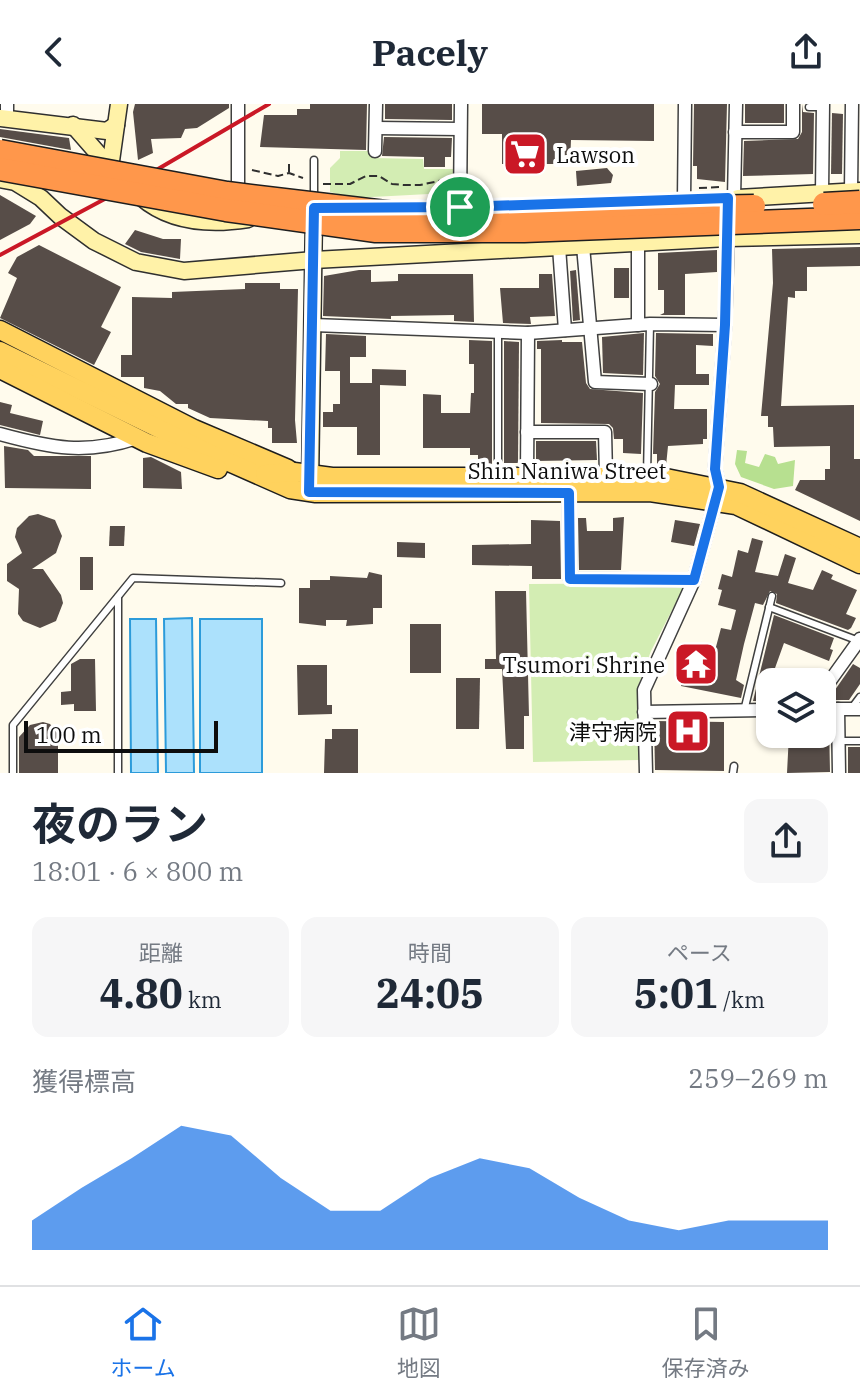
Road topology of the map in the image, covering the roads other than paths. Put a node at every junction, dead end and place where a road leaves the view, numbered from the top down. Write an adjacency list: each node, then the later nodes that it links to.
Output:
1 (119, 104): 13 (street)
2 (238, 104): 30 (street)
3 (376, 104): 14 (street)
4 (461, 104): 15 (street)
5 (685, 104): 26 (street)
6 (736, 104): 16 (street)
7 (793, 104): 16 (street)
8 (823, 105): 9 (lane); 23 (street)
9 (809, 107)
10 (848, 107): 24 (street)
11 (5, 113): 12 (street)
12 (73, 125): 13 (street); 20 (street)
13 (116, 125): 20 (street)
14 (376, 128): 15 (street); 18 (street)
15 (460, 129): 27 (street)
16 (735, 132): 25 (street)
17 (0, 149): 20 (street); 24 (highway, bridge)
18 (375, 151)
19 (314, 160): 28 (lane)
20 (110, 168): 30 (street)
21 (0, 169): 29 (highway, bridge)
22 (0, 179): 36 (street)
23 (822, 193): 24 (street); 25 (street)
24 (857, 195)
25 (731, 198): 26 (street); 32 (street)
26 (684, 200): 27 (street)
27 (460, 207): 28 (street)
28 (314, 208): 30 (street); 36 (street)
29 (860, 218)
30 (238, 220)
31 (860, 235): 32 (street)
32 (728, 238): 33 (street); 39 (street)
33 (638, 243): 34 (street); 38 (street)
34 (583, 246): 35 (street); 40 (street)
35 (559, 247): 36 (street); 42 (street)
36 (314, 260): 37 (street)
37 (313, 325): 43 (street); 55 (street)
38 (644, 325): 39 (street); 40 (street); 47 (lane)
39 (725, 325): 57 (street)
40 (590, 329): 42 (street); 47 (street)
41 (0, 330): 55 (main road)
42 (565, 330): 44 (street)
43 (498, 332): 44 (street); 53 (lane)
44 (528, 333): 48 (street)
45 (0, 351): 55 (main road, Shin Naniwa Street)
46 (0, 369): 50 (main road)
47 (651, 384): 54 (lane)
48 (527, 432): 51 (street); 52 (street)
49 (0, 434): 50 (street)
50 (137, 438): 55 (main road)
51 (527, 475): 52 (main road, Shin Naniwa Street); 53 (main road, Shin Naniwa Street)
52 (606, 475): 54 (main road, Shin Naniwa Street)
53 (498, 476): 55 (main road, Shin Naniwa Street)
54 (647, 476): 57 (main road, Shin Naniwa Street)
55 (301, 482): 56 (main road, Shin Naniwa Street)
56 (569, 493): 57 (main road, Shin Naniwa Street); 60 (street)
57 (717, 494): 58 (main road, Shin Naniwa Street); 59 (main road, Shin Naniwa Street); 60 (street)
58 (860, 548)
59 (860, 564)
60 (694, 580): 71 (street)
61 (281, 583): 63 (lane)
62 (772, 596): 64 (lane)
63 (118, 597): 74 (lane); 75 (lane)
64 (769, 607): 65 (lane); 69 (lane)
65 (859, 640): 66 (street)
66 (836, 672)
67 (860, 697): 68 (lane)
68 (850, 709): 72 (street)
69 (744, 711): 70 (street); 71 (street)
70 (756, 711)
71 (644, 712): 76 (street)
72 (838, 741): 73 (lane); 77 (street)
73 (860, 741)
74 (13, 773)
75 (118, 773)
76 (646, 773)
77 (839, 773)

